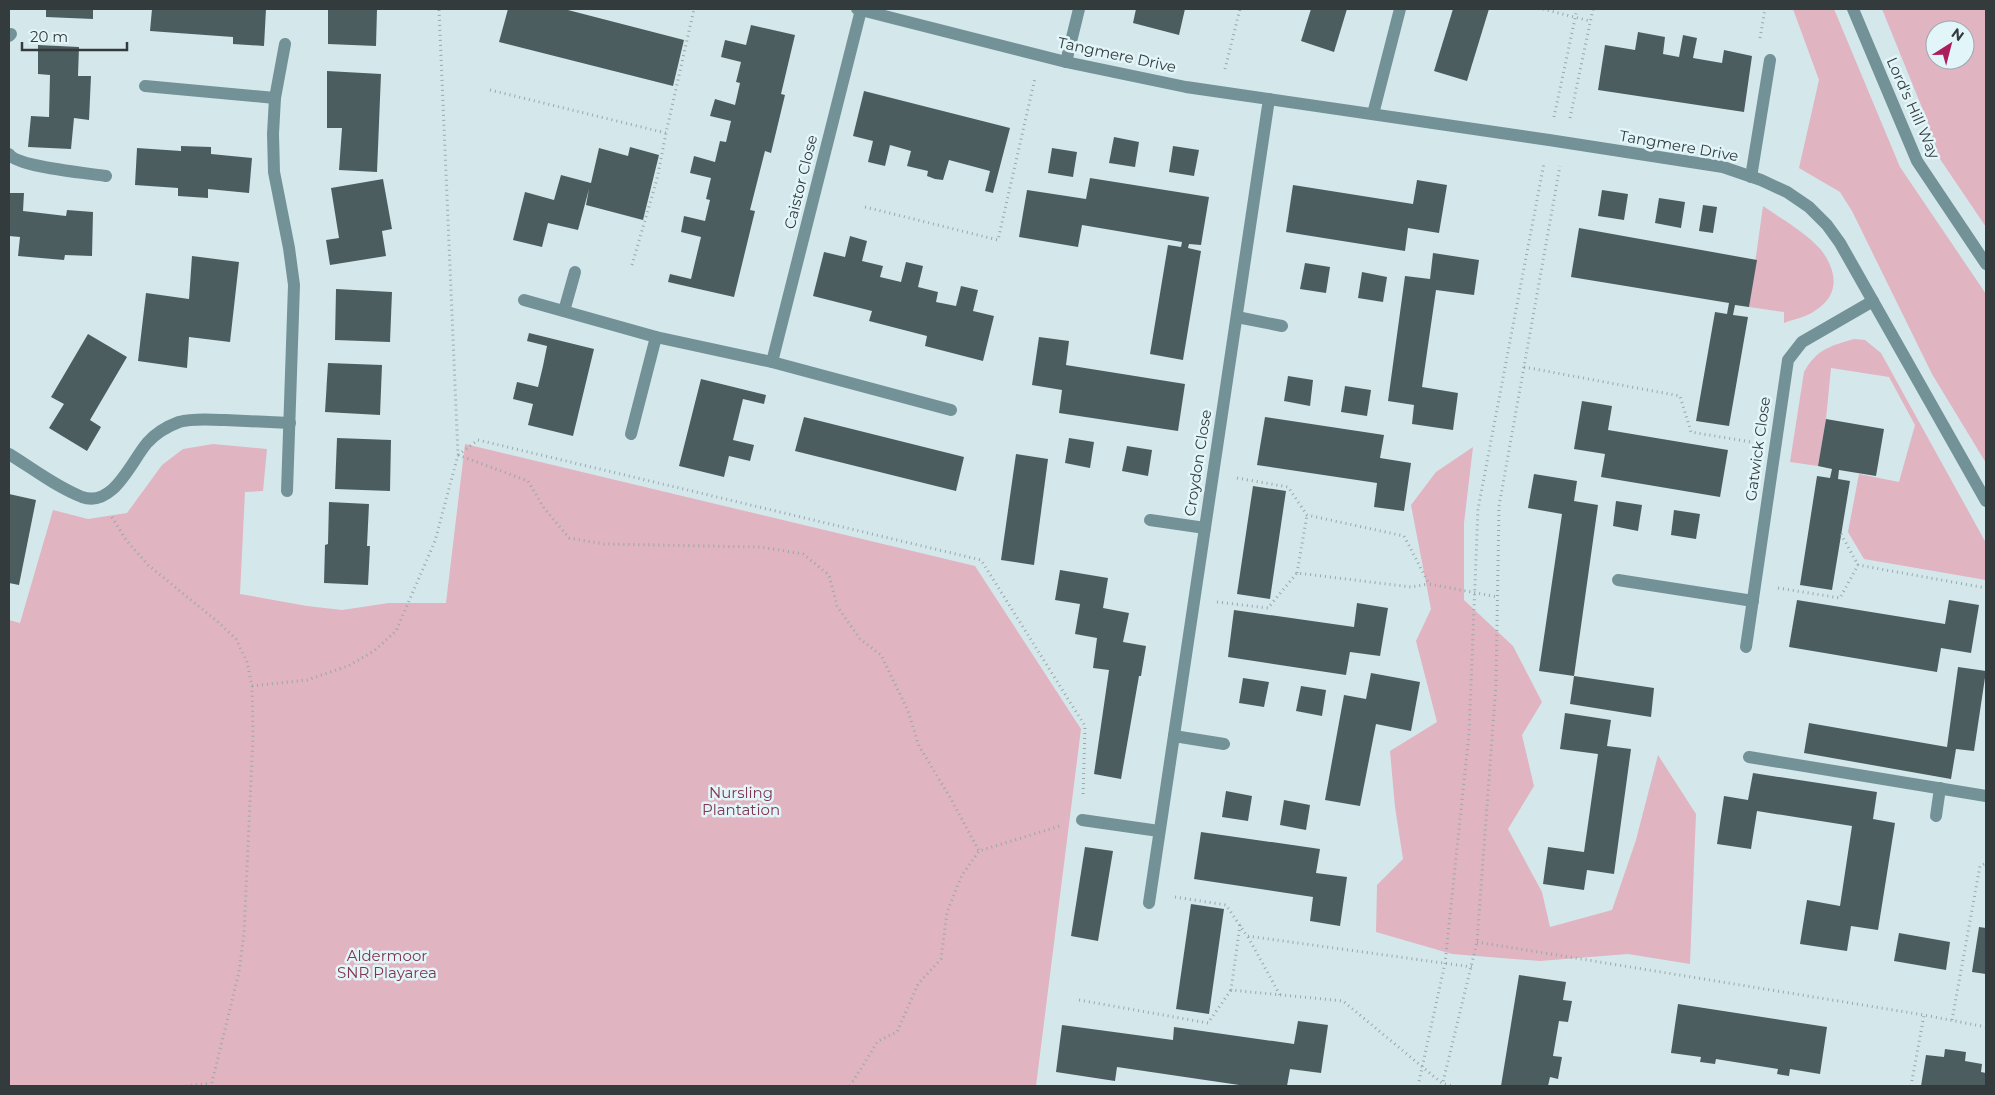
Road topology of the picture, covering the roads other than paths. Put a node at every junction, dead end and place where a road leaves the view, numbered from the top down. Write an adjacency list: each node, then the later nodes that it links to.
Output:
1 (859, 9): 7 (street, Tangmere Drive); 23 (street, Caistor Close)
2 (1079, 9): 7 (street)
3 (1400, 9): 11 (street)
4 (1854, 9): 15 (street, Lord's Hill Way)
5 (285, 44): 9 (street)
6 (1770, 60): 14 (street)
7 (1066, 62): 10 (street, Tangmere Drive)
8 (146, 86): 9 (street)
9 (275, 98): 25 (street)
10 (1269, 99): 11 (street, Tangmere Drive); 20 (street, Croydon Close)
11 (1373, 114): 14 (street, Tangmere Drive)
12 (10, 156): 13 (street)
13 (106, 176)
14 (1751, 177): 18 (street, Tangmere Drive)
15 (1986, 264)
16 (575, 272): 19 (street)
17 (524, 300): 19 (street)
18 (1873, 301): 29 (street, Tangmere Drive); 33 (street, Gatwick Close)
19 (564, 312): 22 (street)
20 (1237, 317): 21 (street); 31 (street, Croydon Close)
21 (1282, 326)
22 (656, 337): 23 (street); 26 (street)
23 (772, 362): 24 (street)
24 (951, 410)
25 (290, 423): 27 (street); 28 (street)
26 (631, 434)
27 (9, 454)
28 (287, 491)
29 (1986, 501)
30 (1150, 520): 31 (street)
31 (1205, 528): 35 (street, Croydon Close)
32 (1618, 580): 33 (street)
33 (1753, 601): 34 (street, Gatwick Close)
34 (1746, 647)
35 (1174, 736): 36 (street); 42 (street, Croydon Close)
36 (1224, 744)
37 (1749, 757): 38 (street)
38 (1940, 788): 39 (street); 40 (street)
39 (1986, 796)
40 (1936, 816)
41 (1082, 820): 42 (street)
42 (1159, 831): 43 (street, Croydon Close)
43 (1149, 898)

